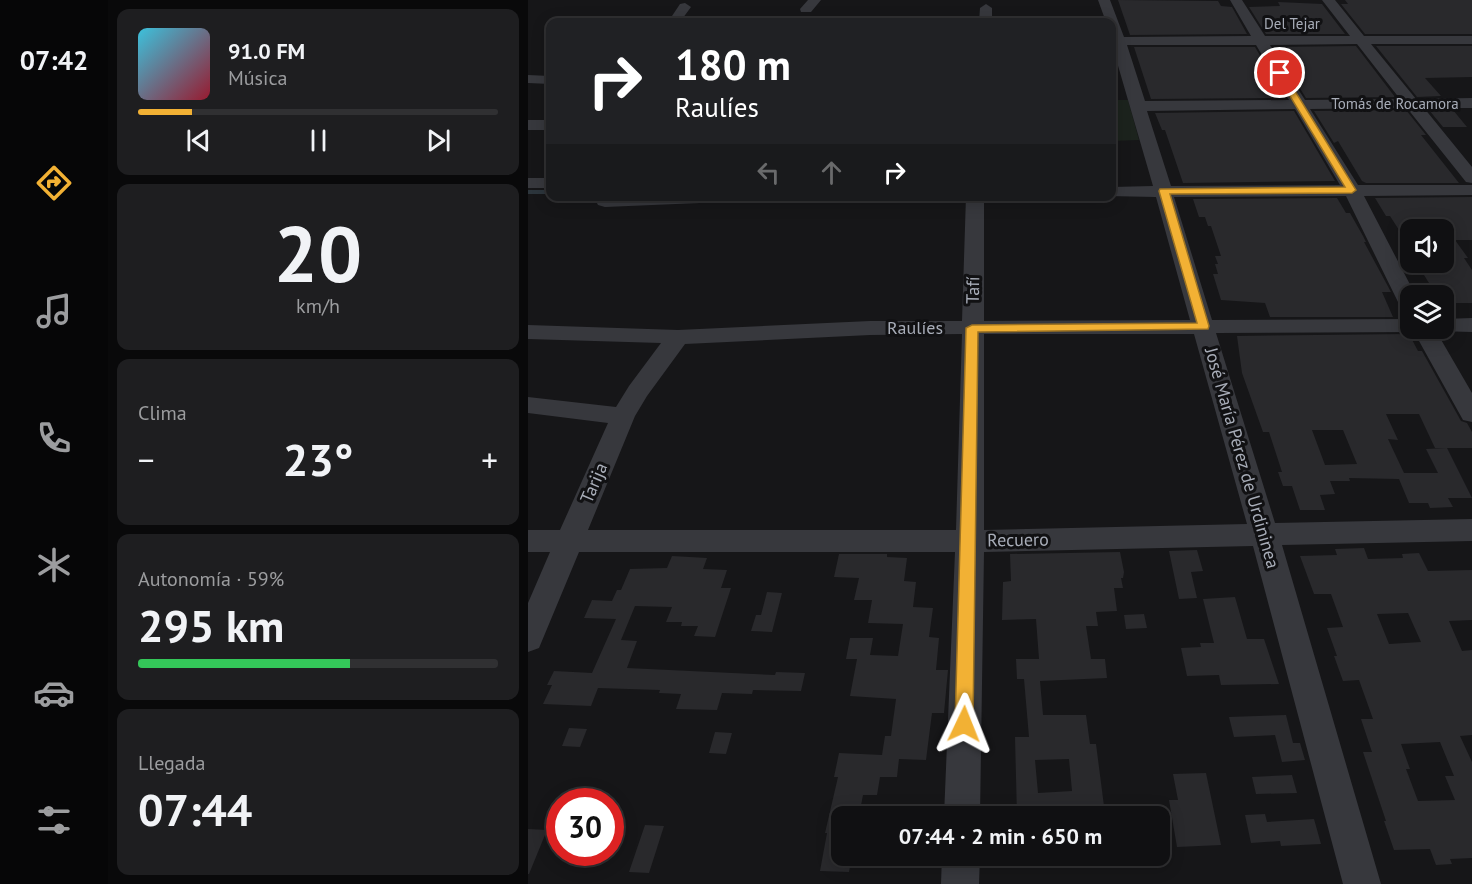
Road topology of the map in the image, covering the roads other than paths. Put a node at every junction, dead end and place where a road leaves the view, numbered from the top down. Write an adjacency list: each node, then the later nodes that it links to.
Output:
1 (1104, 0): 8 (street, José María Pérez de Urdininea)
2 (1236, 0): 12 (street)
3 (1328, 0): 9 (street)
4 (685, 7): 6 (street)
5 (986, 8): 7 (street)
6 (677, 18)
7 (986, 18)
8 (1109, 18)
9 (1361, 40): 10 (street, Del Tejar); 12 (street, Del Tejar); 19 (street)
10 (1472, 40)
11 (1116, 41): 12 (street, Del Tejar)
12 (1260, 41): 18 (street)
13 (1116, 44): 16 (street, José María Pérez de Urdininea)
14 (528, 79): 15 (street)
15 (546, 80)
16 (1132, 100): 18 (street, Tomás de Rocamora); 27 (street, José María Pérez de Urdininea)
17 (1472, 103): 19 (street, Tomás de Rocamora)
18 (1300, 104): 19 (street, Tomás de Rocamora); 25 (street)
19 (1413, 104): 22 (street)
20 (528, 125): 21 (street)
21 (546, 125)
22 (1472, 178)
23 (528, 183): 24 (street)
24 (546, 183)
25 (1352, 190): 26 (street); 27 (street); 30 (street)
26 (1472, 190)
27 (1164, 191): 28 (street); 32 (street, José María Pérez de Urdininea)
28 (1116, 192)
29 (975, 201): 35 (street, Tafí)
30 (1400, 285)
31 (1472, 325): 34 (street)
32 (1203, 326): 33 (street, Raulíes); 35 (street, Raulíes); 43 (street, José María Pérez de Urdininea)
33 (1400, 326)
34 (1454, 326)
35 (972, 328): 37 (street, Raulíes); 46 (street, Tafí)
36 (528, 332): 37 (street, Raulíes)
37 (678, 337): 41 (street, Tarija)
38 (1429, 339): 40 (street)
39 (528, 405): 41 (street)
40 (1472, 414)
41 (623, 416): 45 (street, Tarija)
42 (1472, 530): 43 (street, Recuero)
43 (1265, 536): 46 (street, Recuero); 51 (street, José María Pérez de Urdininea)
44 (528, 541): 45 (street, Recuero)
45 (569, 541): 46 (street, Recuero); 47 (street, Tarija)
46 (970, 541): 48 (street, Tafí)
47 (528, 638)
48 (962, 806)
49 (960, 866): 50 (street)
50 (960, 884)
51 (1362, 884)

